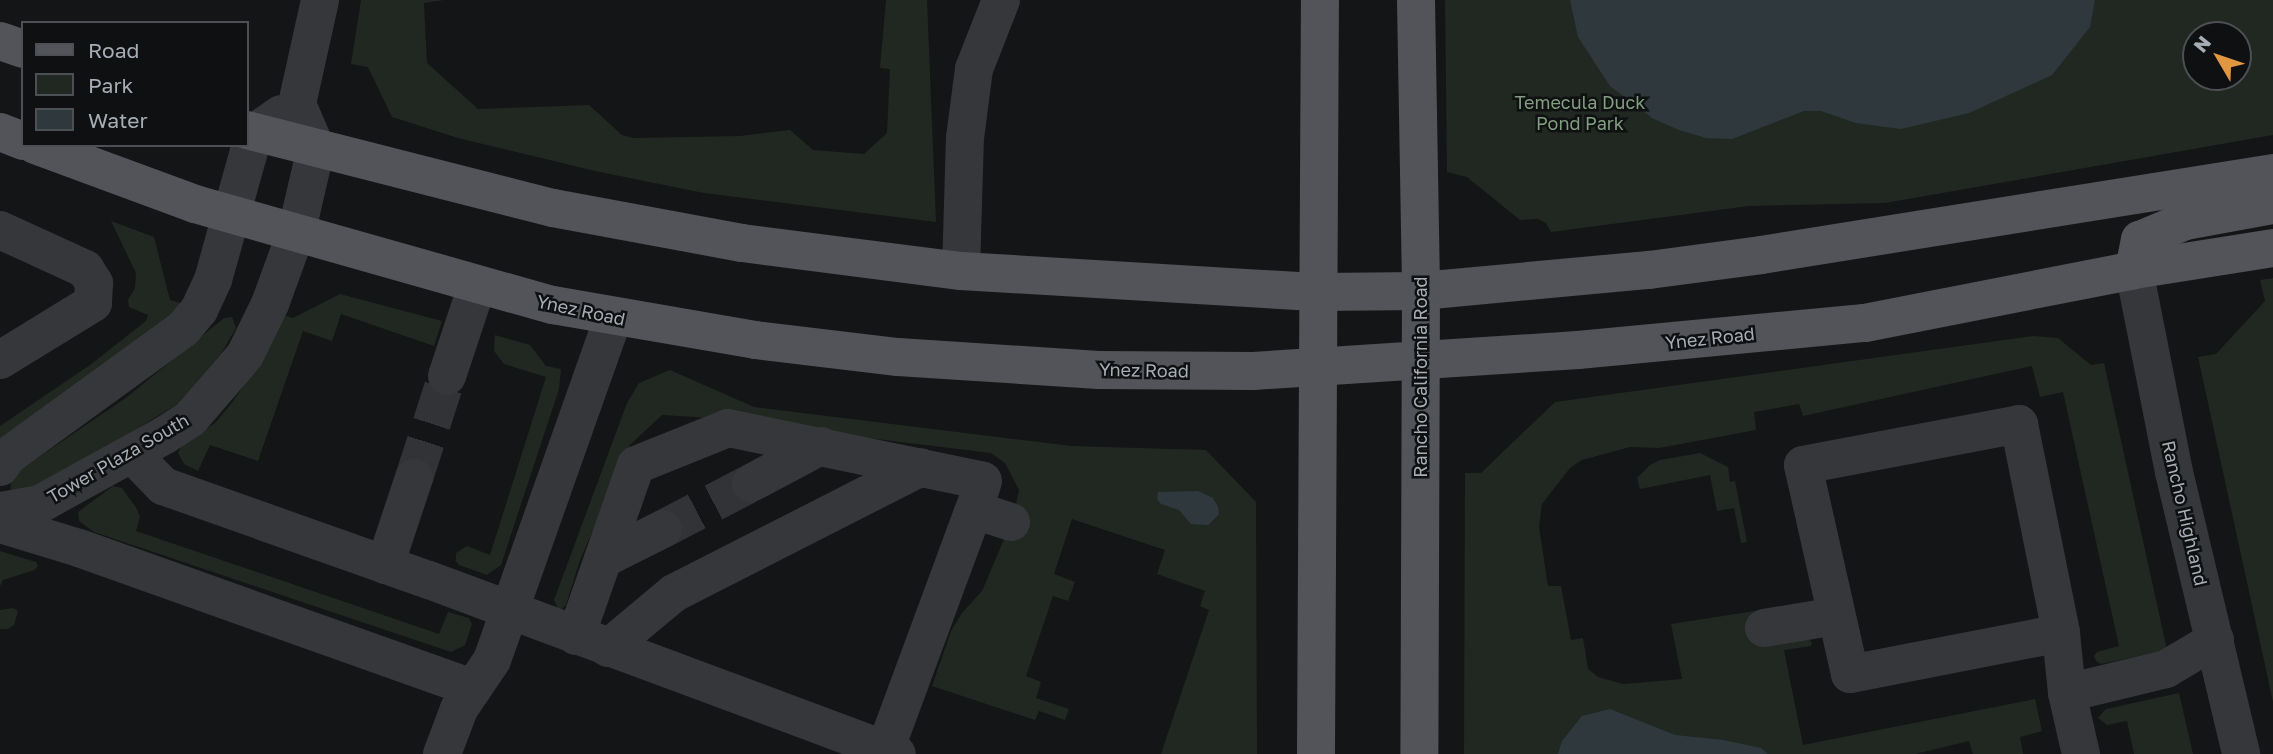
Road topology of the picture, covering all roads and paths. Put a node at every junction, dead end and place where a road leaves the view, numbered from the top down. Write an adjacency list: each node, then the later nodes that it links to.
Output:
1 (320, 0): 7 (street)
2 (1001, 0): 21 (street)
3 (1320, 0): 24 (main road)
4 (1416, 0): 23 (main road, Rancho California Road)
5 (0, 41): 6 (main road)
6 (21, 48)
7 (297, 104): 8 (street); 13 (street)
8 (250, 131): 13 (main road)
9 (0, 132): 10 (main road)
10 (21, 140)
11 (40, 147): 16 (main road, Ynez Road)
12 (246, 147): 16 (street)
13 (316, 148): 18 (street, Tower Plaza South); 21 (main road)
14 (2273, 173): 23 (main road)
15 (2273, 205): 20 (main road)
16 (231, 213): 18 (main road, Ynez Road); 32 (street)
17 (0, 230): 27 (street)
18 (297, 230): 22 (main road, Ynez Road); 31 (street, Tower Plaza South)
19 (2273, 248): 20 (main road, Ynez Road)
20 (2134, 270): 26 (main road, Ynez Road); 48 (street, Rancho Highland)
21 (961, 271): 24 (main road)
22 (477, 286): 25 (main road, Ynez Road); 28 (street)
23 (1421, 291): 24 (main road); 26 (main road, Rancho California Road)
24 (1319, 292): 29 (main road)
25 (613, 318): 29 (main road, Ynez Road); 44 (street)
26 (1419, 359): 29 (main road, Ynez Road); 55 (main road, Rancho California Road)
27 (0, 360)
28 (451, 364)
29 (1317, 366): 54 (main road)
30 (821, 446): 33 (street); 35 (street); 42 (street)
31 (132, 454): 38 (street, Tower Plaza South); 43 (street)
32 (0, 467)
33 (921, 467): 36 (street); 49 (street)
34 (414, 478): 43 (street)
35 (751, 483)
36 (974, 510): 39 (street); 52 (street)
37 (0, 511): 38 (street, Tower Plaza South)
38 (41, 520): 40 (street); 50 (street)
39 (1011, 522)
40 (0, 524)
41 (663, 529): 42 (street)
42 (603, 559): 49 (street)
43 (385, 565): 44 (street)
44 (511, 610): 49 (street); 50 (street)
45 (1836, 615): 46 (street); 47 (street); 47 (street)
46 (1764, 628)
47 (2061, 633): 51 (street)
48 (2215, 640): 51 (street); 57 (street, Rancho Highland)
49 (592, 642): 52 (street)
50 (473, 688): 53 (street)
51 (2067, 693): 56 (street)
52 (891, 752)
53 (442, 754)
54 (1316, 754)
55 (1419, 754)
56 (2081, 754)
57 (2241, 754)

